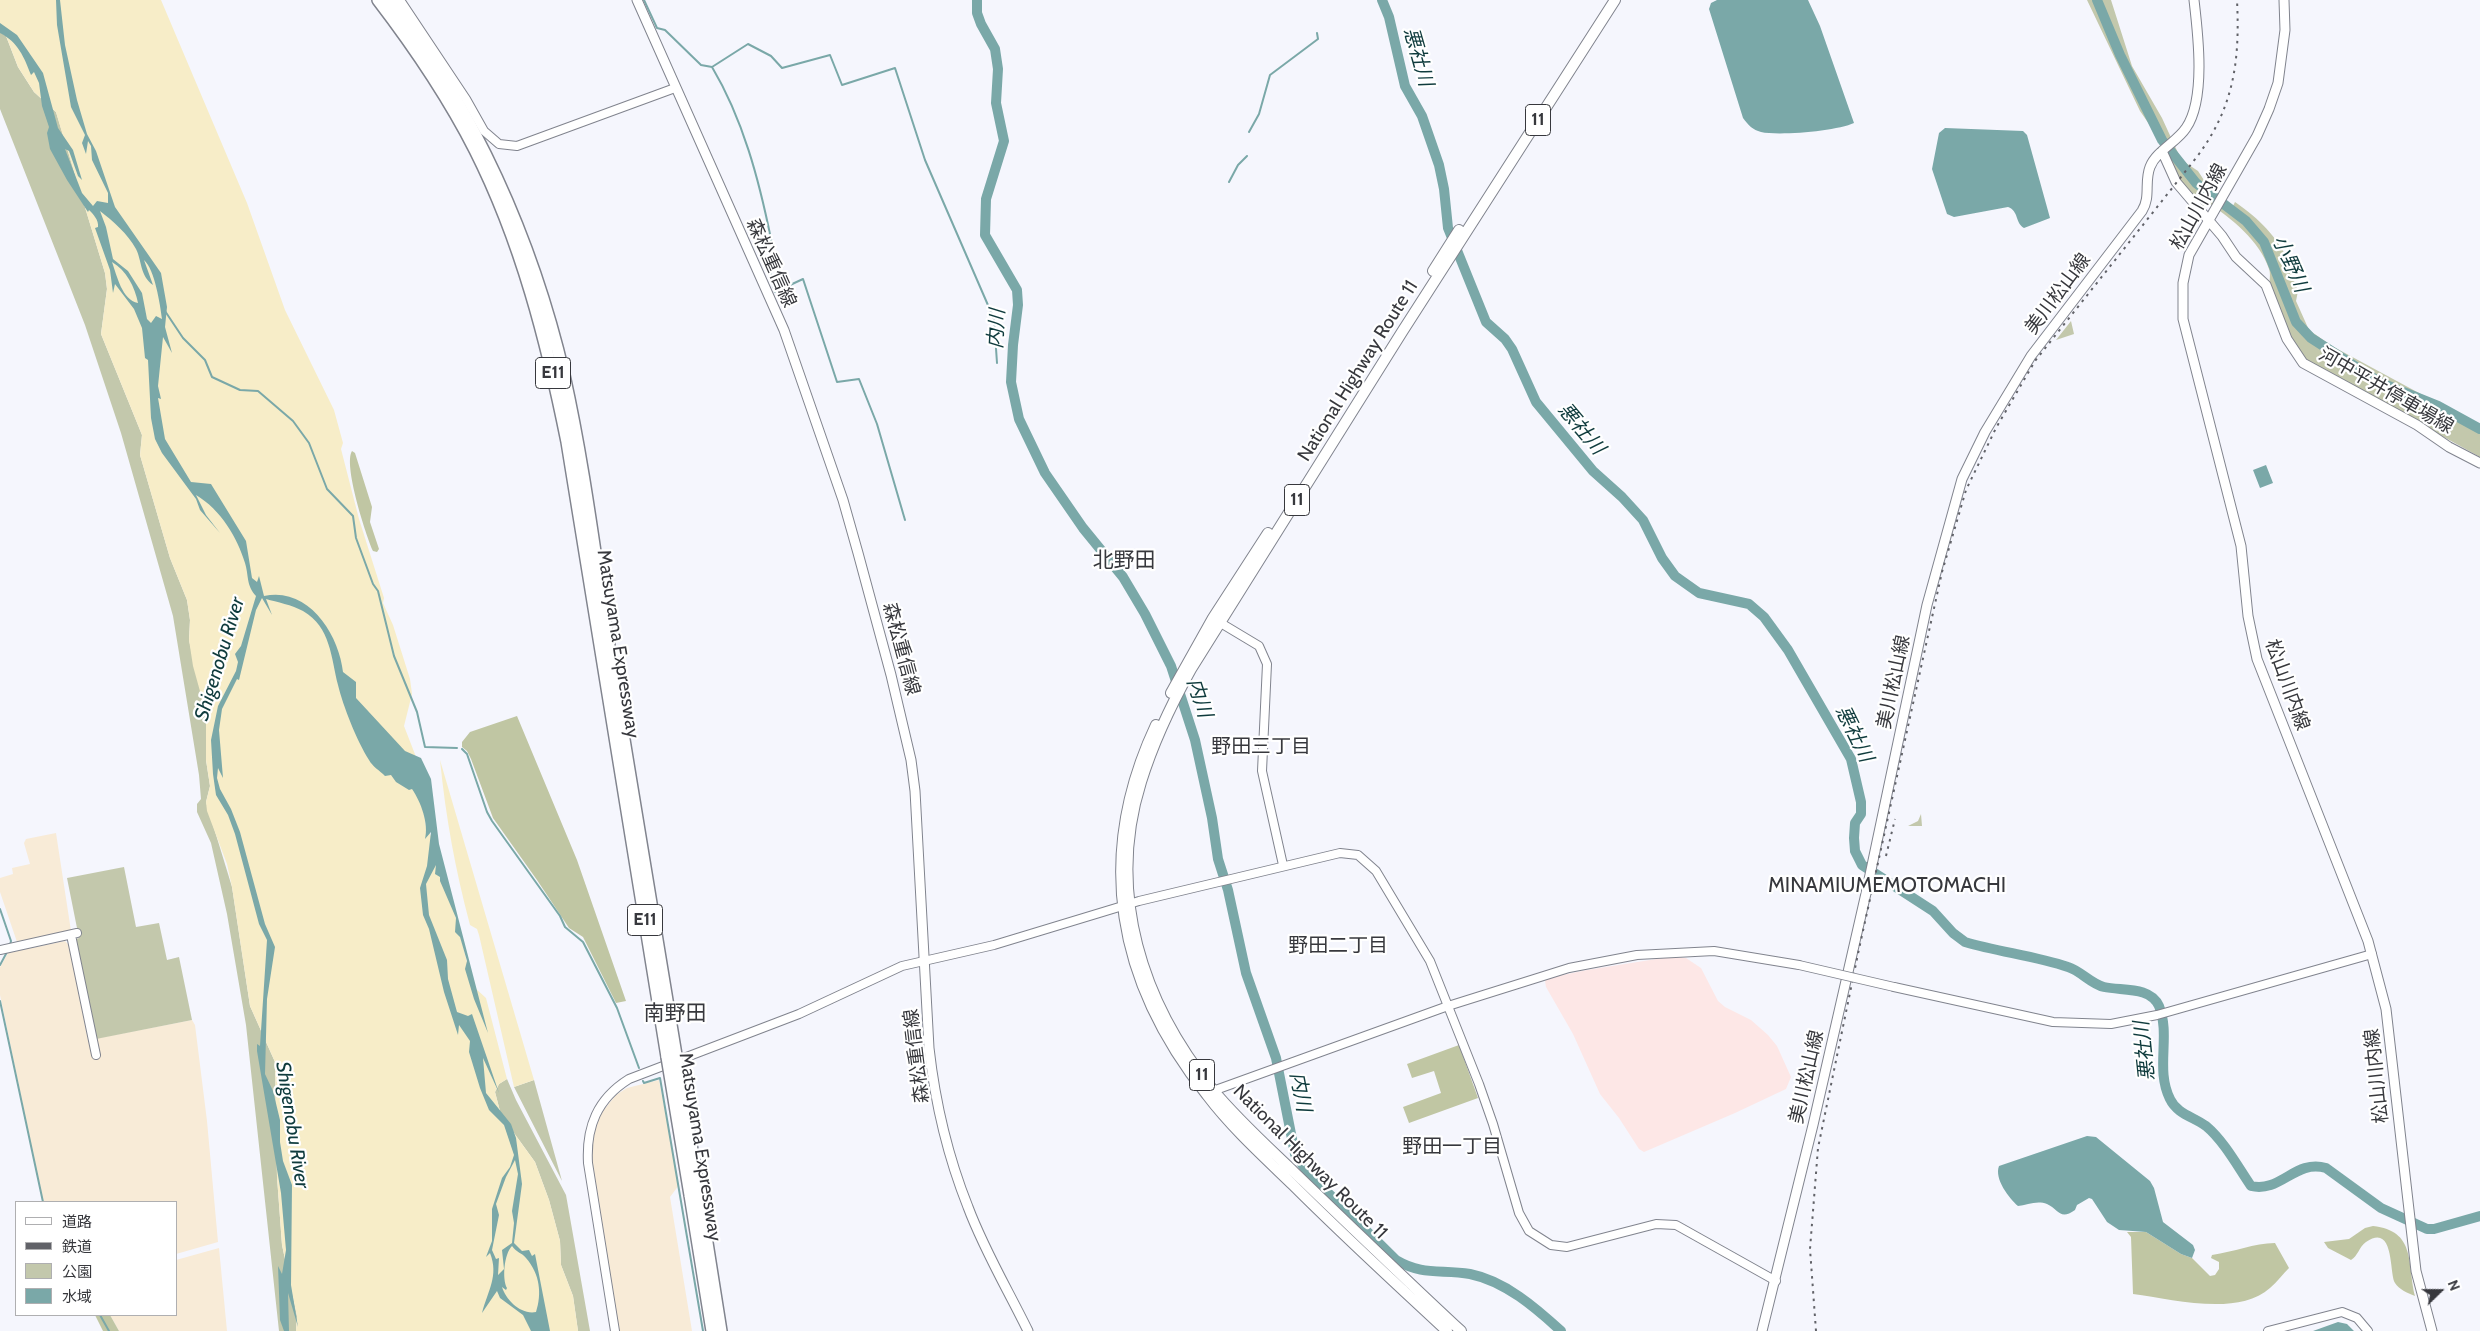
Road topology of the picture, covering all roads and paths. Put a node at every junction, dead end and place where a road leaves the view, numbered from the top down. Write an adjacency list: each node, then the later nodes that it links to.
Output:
1 (378, 0): 17 (highway, Matsuyama Expressway / E11)
2 (390, 0): 17 (highway, Matsuyama Expressway / E11)
3 (400, 0): 9 (street)
4 (637, 0): 9 (main road, 森松重信線)
5 (1606, 0): 12 (highway, National Highway Route 11 / 11)
6 (1615, 0): 12 (highway, National Highway Route 11 / 11)
7 (2194, 0): 10 (main road)
8 (2284, 0): 11 (main road, 松山川内線)
9 (676, 88): 22 (main road, 森松重信線)
10 (2163, 150): 11 (main road, 河中平井停車場線); 27 (main road, 美川松山線)
11 (2211, 216): 14 (main road, 河中平井停車場線); 21 (main road, 松山川内線)
12 (1459, 236): 13 (highway, National Highway Route 11 / 11)
13 (1451, 249): 15 (highway, National Highway Route 11 / 11); 16 (highway, National Highway Route 11 / 11)
14 (2480, 463)
15 (1220, 622): 16 (highway, National Highway Route 11 / 11); 18 (street)
16 (1189, 665): 19 (highway, National Highway Route 11 / 11)
17 (627, 782): 26 (highway, Matsuyama Expressway / E11, bridge)
18 (1283, 865): 19 (street); 23 (street)
19 (1126, 905): 22 (street); 25 (highway, National Highway Route 11 / 11)
20 (0, 950): 24 (street)
21 (2372, 954): 23 (street, bridge); 37 (main road, 松山川内線)
22 (924, 960): 28 (street); 31 (main road, 森松重信線)
23 (1448, 1006): 25 (street); 27 (street)
24 (96, 1055)
25 (1210, 1093): 32 (highway, National Highway Route 11 / 11); 33 (highway, National Highway Route 11 / 11)
26 (695, 1193): 29 (highway, Matsuyama Expressway / E11); 30 (highway, Matsuyama Expressway / E11)
27 (1776, 1281): 34 (main road, 美川松山線)
28 (615, 1331)
29 (712, 1331)
30 (721, 1331)
31 (1028, 1331)
32 (1447, 1331)
33 (1461, 1331)
34 (1762, 1331)
35 (2268, 1331): 36 (street)
36 (2368, 1331)
37 (2432, 1331)

